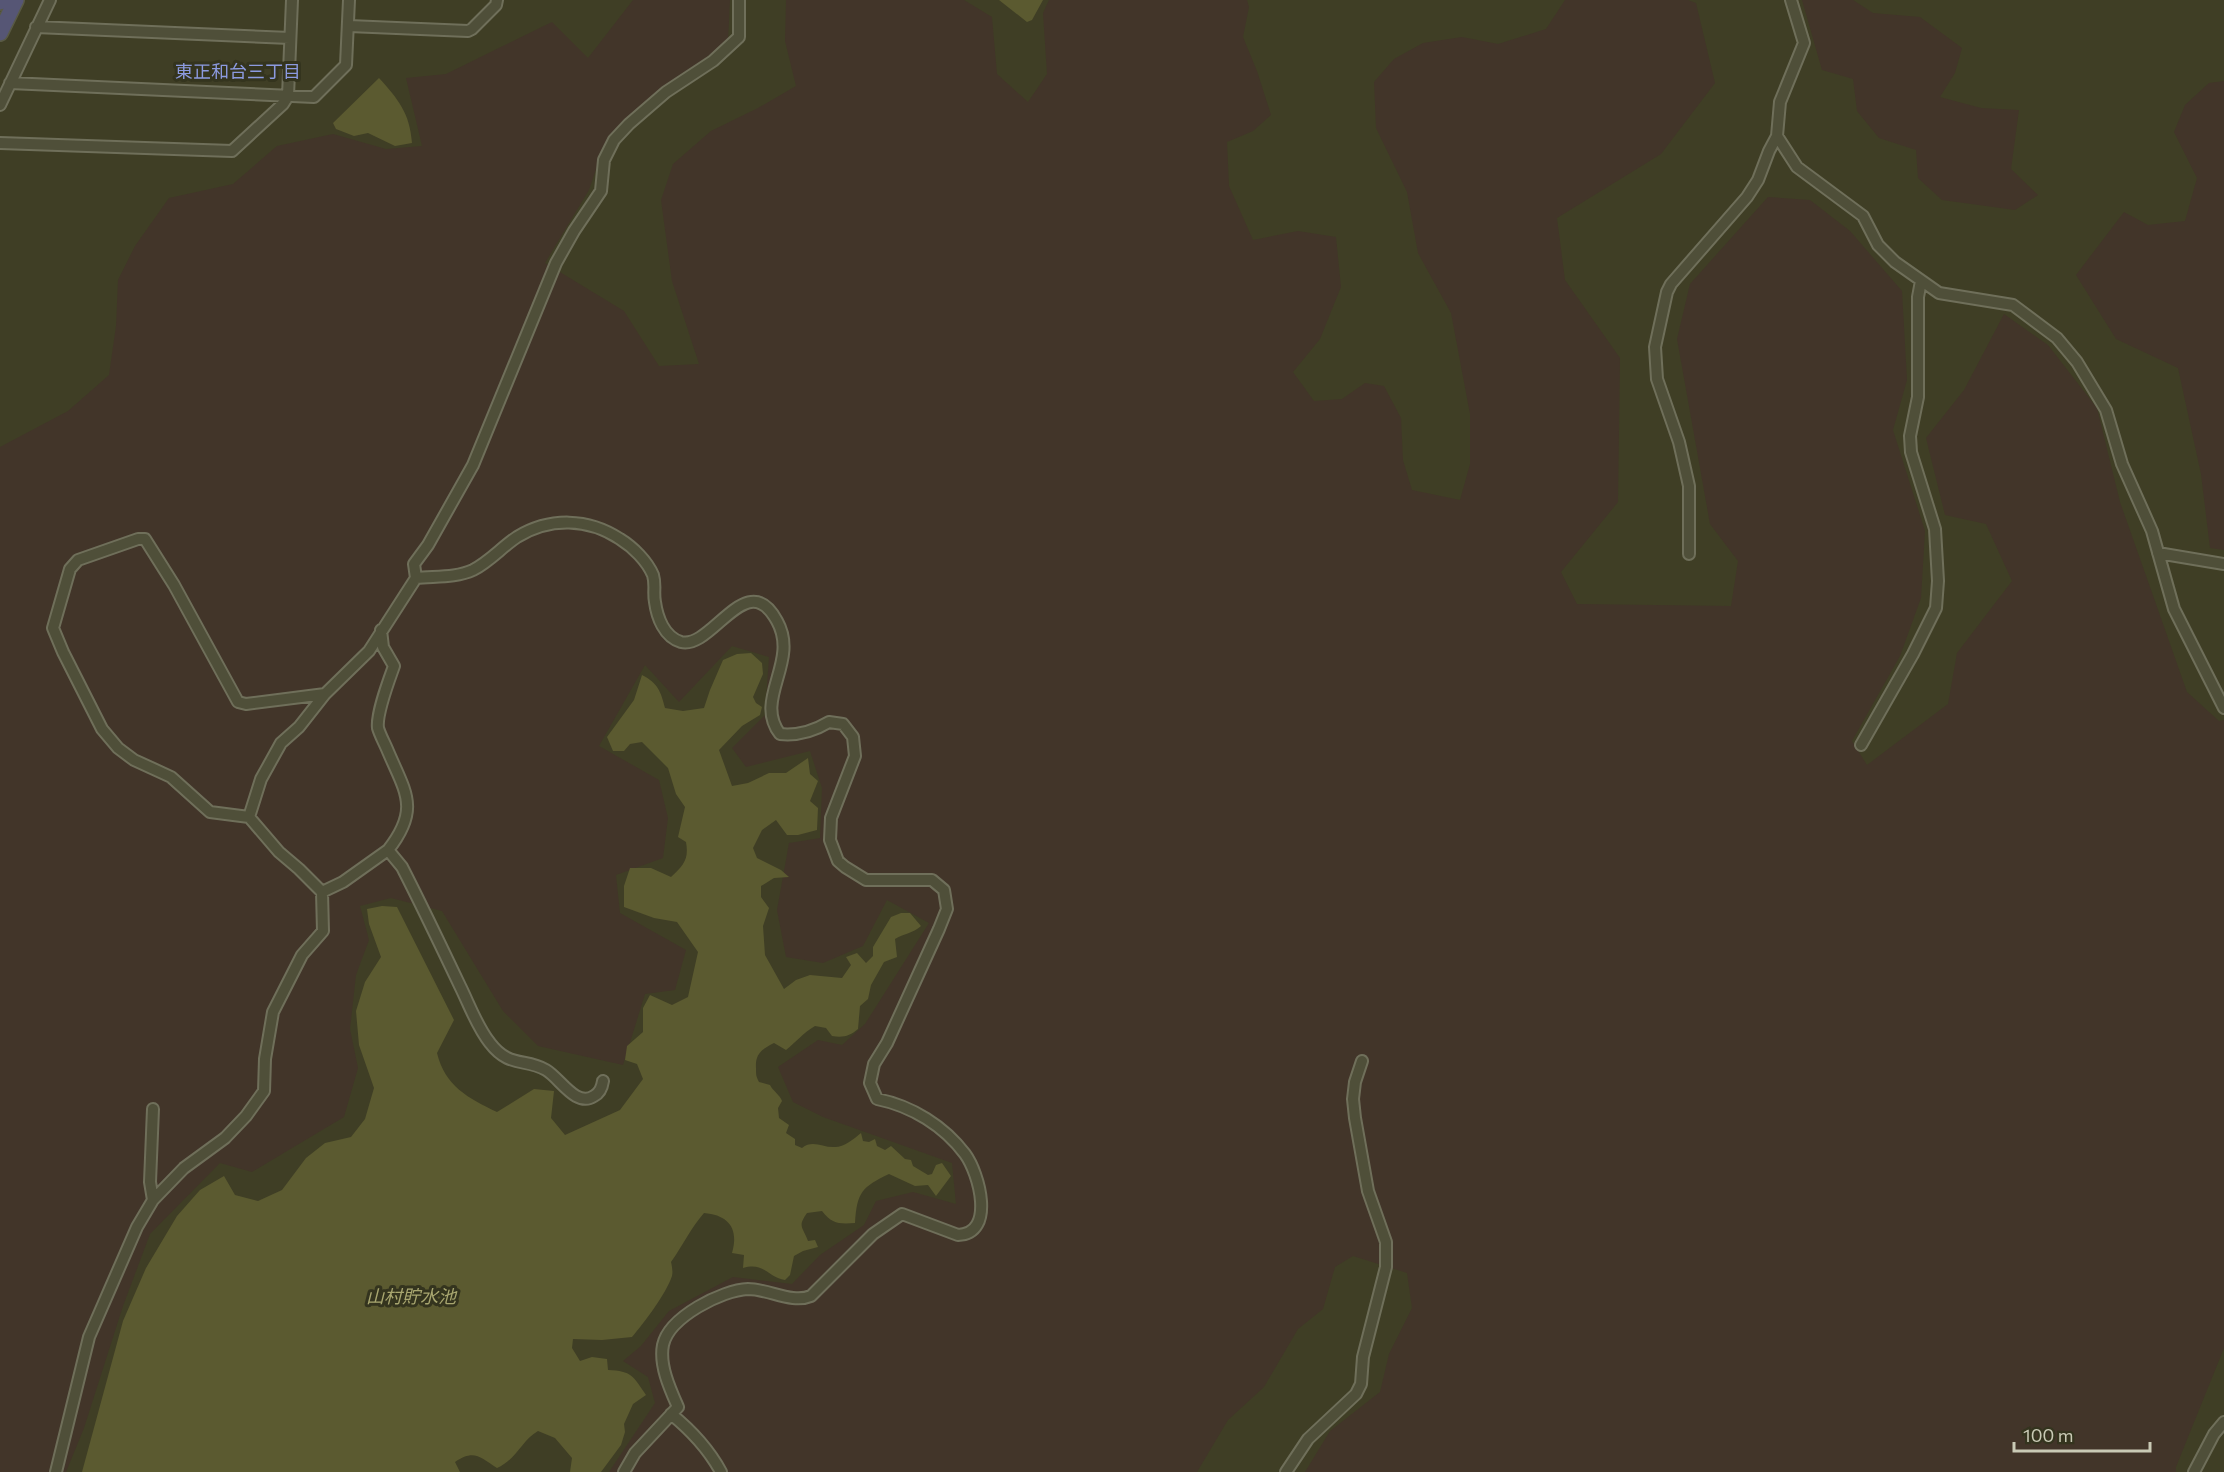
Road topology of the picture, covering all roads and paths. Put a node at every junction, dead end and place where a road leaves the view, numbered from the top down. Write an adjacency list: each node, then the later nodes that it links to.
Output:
1 (16, 0): 10 (highway)
2 (50, 0): 9 (street)
3 (292, 0): 11 (street)
4 (350, 0): 8 (street)
5 (497, 0): 8 (street)
6 (739, 0): 21 (street)
7 (1791, 0): 15 (street)
8 (349, 26): 13 (street)
9 (36, 27): 11 (street); 12 (street)
10 (0, 33)
11 (290, 39): 13 (street)
12 (10, 83): 13 (street); 14 (street)
13 (288, 96): 16 (street)
14 (0, 105)
15 (1777, 136): 17 (street); 19 (street)
16 (0, 143)
17 (1921, 281): 18 (street); 25 (street)
18 (2158, 553): 20 (street); 24 (street)
19 (1689, 554)
20 (2224, 564)
21 (416, 578): 22 (street); 33 (street)
22 (381, 630): 23 (street); 27 (street)
23 (325, 694): 26 (street); 26 (street)
24 (2224, 708)
25 (1861, 745)
26 (249, 817): 28 (street)
27 (388, 850): 28 (street); 30 (street)
28 (322, 892): 32 (street)
29 (1362, 1061): 38 (street)
30 (603, 1081)
31 (153, 1109): 32 (street)
32 (153, 1200): 36 (street)
33 (672, 1413): 35 (street); 37 (street)
34 (2224, 1422): 39 (street)
35 (718, 1470)
36 (56, 1472)
37 (624, 1472)
38 (1286, 1472)
39 (2194, 1472)

